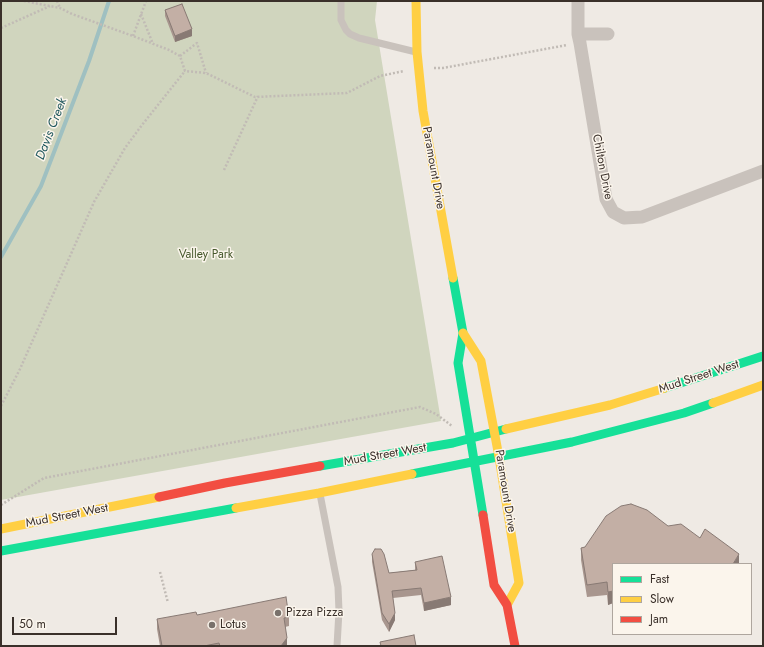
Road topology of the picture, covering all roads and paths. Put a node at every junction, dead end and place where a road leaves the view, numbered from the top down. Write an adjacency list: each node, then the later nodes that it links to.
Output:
1 (24, 1): 7 (path)
2 (57, 1): 8 (path)
3 (146, 1): 9 (path)
4 (341, 1): 15 (lane)
5 (416, 1): 15 (main road, Paramount Drive)
6 (578, 1): 13 (street, Chilton Drive)
7 (51, 6): 8 (path); 10 (path)
8 (60, 8): 12 (path)
9 (141, 13): 12 (path); 14 (path)
10 (1, 28)
11 (608, 34): 13 (street)
12 (133, 36): 14 (path)
13 (579, 39): 17 (path); 22 (street, Chilton Drive)
14 (153, 44): 16 (path)
15 (418, 52): 17 (main road, Paramount Drive)
16 (180, 56): 18 (path); 19 (path)
17 (419, 68): 20 (path); 23 (main road, Paramount Drive)
18 (185, 71): 19 (path); 26 (path)
19 (206, 73): 20 (path)
20 (258, 96): 21 (path)
21 (224, 170)
22 (763, 171)
23 (463, 333): 28 (main road, Paramount Drive); 29 (main road, Paramount Drive)
24 (763, 356): 28 (main road, Mud Street West)
25 (763, 385): 30 (main road, Mud Street West)
26 (1, 406)
27 (453, 426): 33 (path)
28 (495, 432): 29 (main road, Mud Street West); 30 (main road, Paramount Drive)
29 (470, 439): 31 (main road, Paramount Drive); 34 (main road, Mud Street West)
30 (500, 457): 31 (main road, Mud Street West); 38 (main road, Paramount Drive)
31 (473, 462): 32 (main road, Mud Street West); 38 (main road, Paramount Drive)
32 (319, 493): 35 (main road, Mud Street West); 39 (lane)
33 (1, 505)
34 (1, 529)
35 (1, 551)
36 (160, 572): 37 (path)
37 (168, 604)
38 (507, 605): 40 (main road, Paramount Drive)
39 (337, 646)
40 (514, 646)

